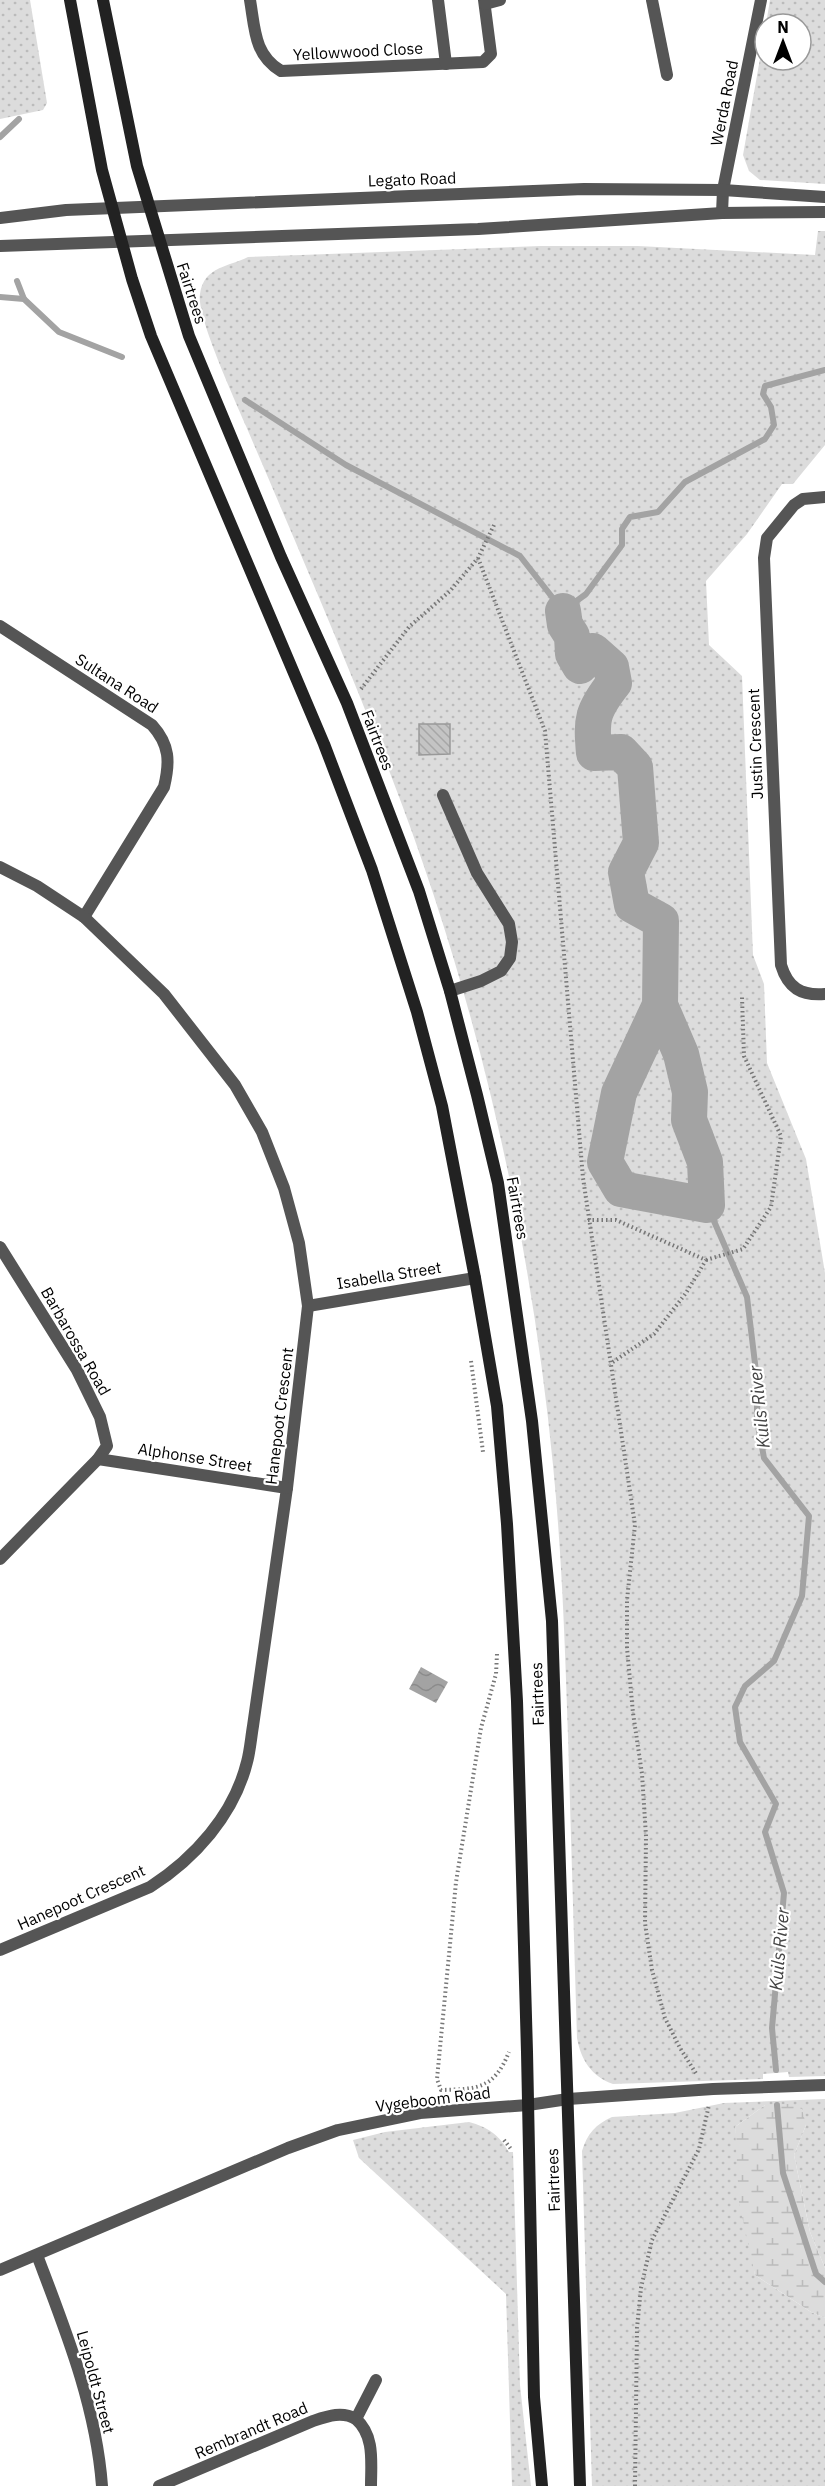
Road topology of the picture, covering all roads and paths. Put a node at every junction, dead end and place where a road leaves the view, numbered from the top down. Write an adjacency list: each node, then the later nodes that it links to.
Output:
1 (70, 0): 14 (main road, Fairtrees)
2 (103, 0): 13 (main road, Fairtrees)
3 (250, 0): 9 (street, Yellowwood Close)
4 (438, 0): 9 (street, Yellowwood Close)
5 (500, 0): 8 (street, Yellowwood Close)
6 (652, 0): 10 (street)
7 (761, 0): 11 (street, Werda Road)
8 (484, 2): 9 (street, Yellowwood Close)
9 (446, 64)
10 (667, 75)
11 (723, 190): 12 (street, Legato Road); 13 (street, Legato Road); 16 (street, Werda Road)
12 (825, 197)
13 (148, 207): 14 (street, Legato Road); 18 (main road, Fairtrees)
14 (112, 208): 17 (street, Legato Road); 19 (main road, Fairtrees)
15 (825, 212): 16 (street)
16 (722, 213): 18 (street)
17 (0, 218)
18 (159, 242): 19 (street); 29 (main road, Fairtrees)
19 (122, 243): 20 (street); 35 (main road, Fairtrees)
20 (0, 246)
21 (825, 497): 30 (street, Justin Crescent)
22 (494, 525): 23 (path)
23 (478, 558): 25 (path); 32 (path)
24 (0, 626): 28 (street, Sultana Road)
25 (361, 689)
26 (443, 795): 29 (street)
27 (0, 867): 28 (street, Hanepoot Crescent)
28 (84, 917): 36 (street, Hanepoot Crescent)
29 (450, 992): 48 (main road, Fairtrees)
30 (825, 994)
31 (742, 997): 34 (path)
32 (588, 1220): 34 (path); 38 (path)
33 (0, 1247): 40 (street, Barbarossa Road)
34 (706, 1260): 38 (path)
35 (475, 1278): 36 (street, Isabella Street); 49 (main road, Fairtrees)
36 (308, 1306): 41 (street, Hanepoot Crescent)
37 (471, 1359): 39 (path)
38 (609, 1364): 47 (path)
39 (484, 1457)
40 (98, 1460): 41 (street, Alphonse Street); 42 (street)
41 (287, 1488): 44 (street, Hanepoot Crescent)
42 (0, 1558)
43 (496, 1647): 45 (path)
44 (0, 1950)
45 (509, 2052)
46 (825, 2085): 47 (street, Vygeboom Road)
47 (713, 2089): 48 (street, Vygeboom Road); 61 (path)
48 (568, 2099): 49 (street, Vygeboom Road); 60 (main road, Fairtrees)
49 (528, 2105): 52 (street, Vygeboom Road); 59 (main road, Fairtrees)
50 (504, 2140): 51 (path)
51 (511, 2150)
52 (37, 2254): 53 (street, Vygeboom Road); 56 (street, Leipoldt Street)
53 (0, 2270)
54 (376, 2380): 55 (street)
55 (356, 2419): 57 (street, Rembrandt Road); 58 (street)
56 (102, 2486)
57 (159, 2486)
58 (371, 2486)
59 (542, 2486)
60 (580, 2486)
61 (635, 2486)

